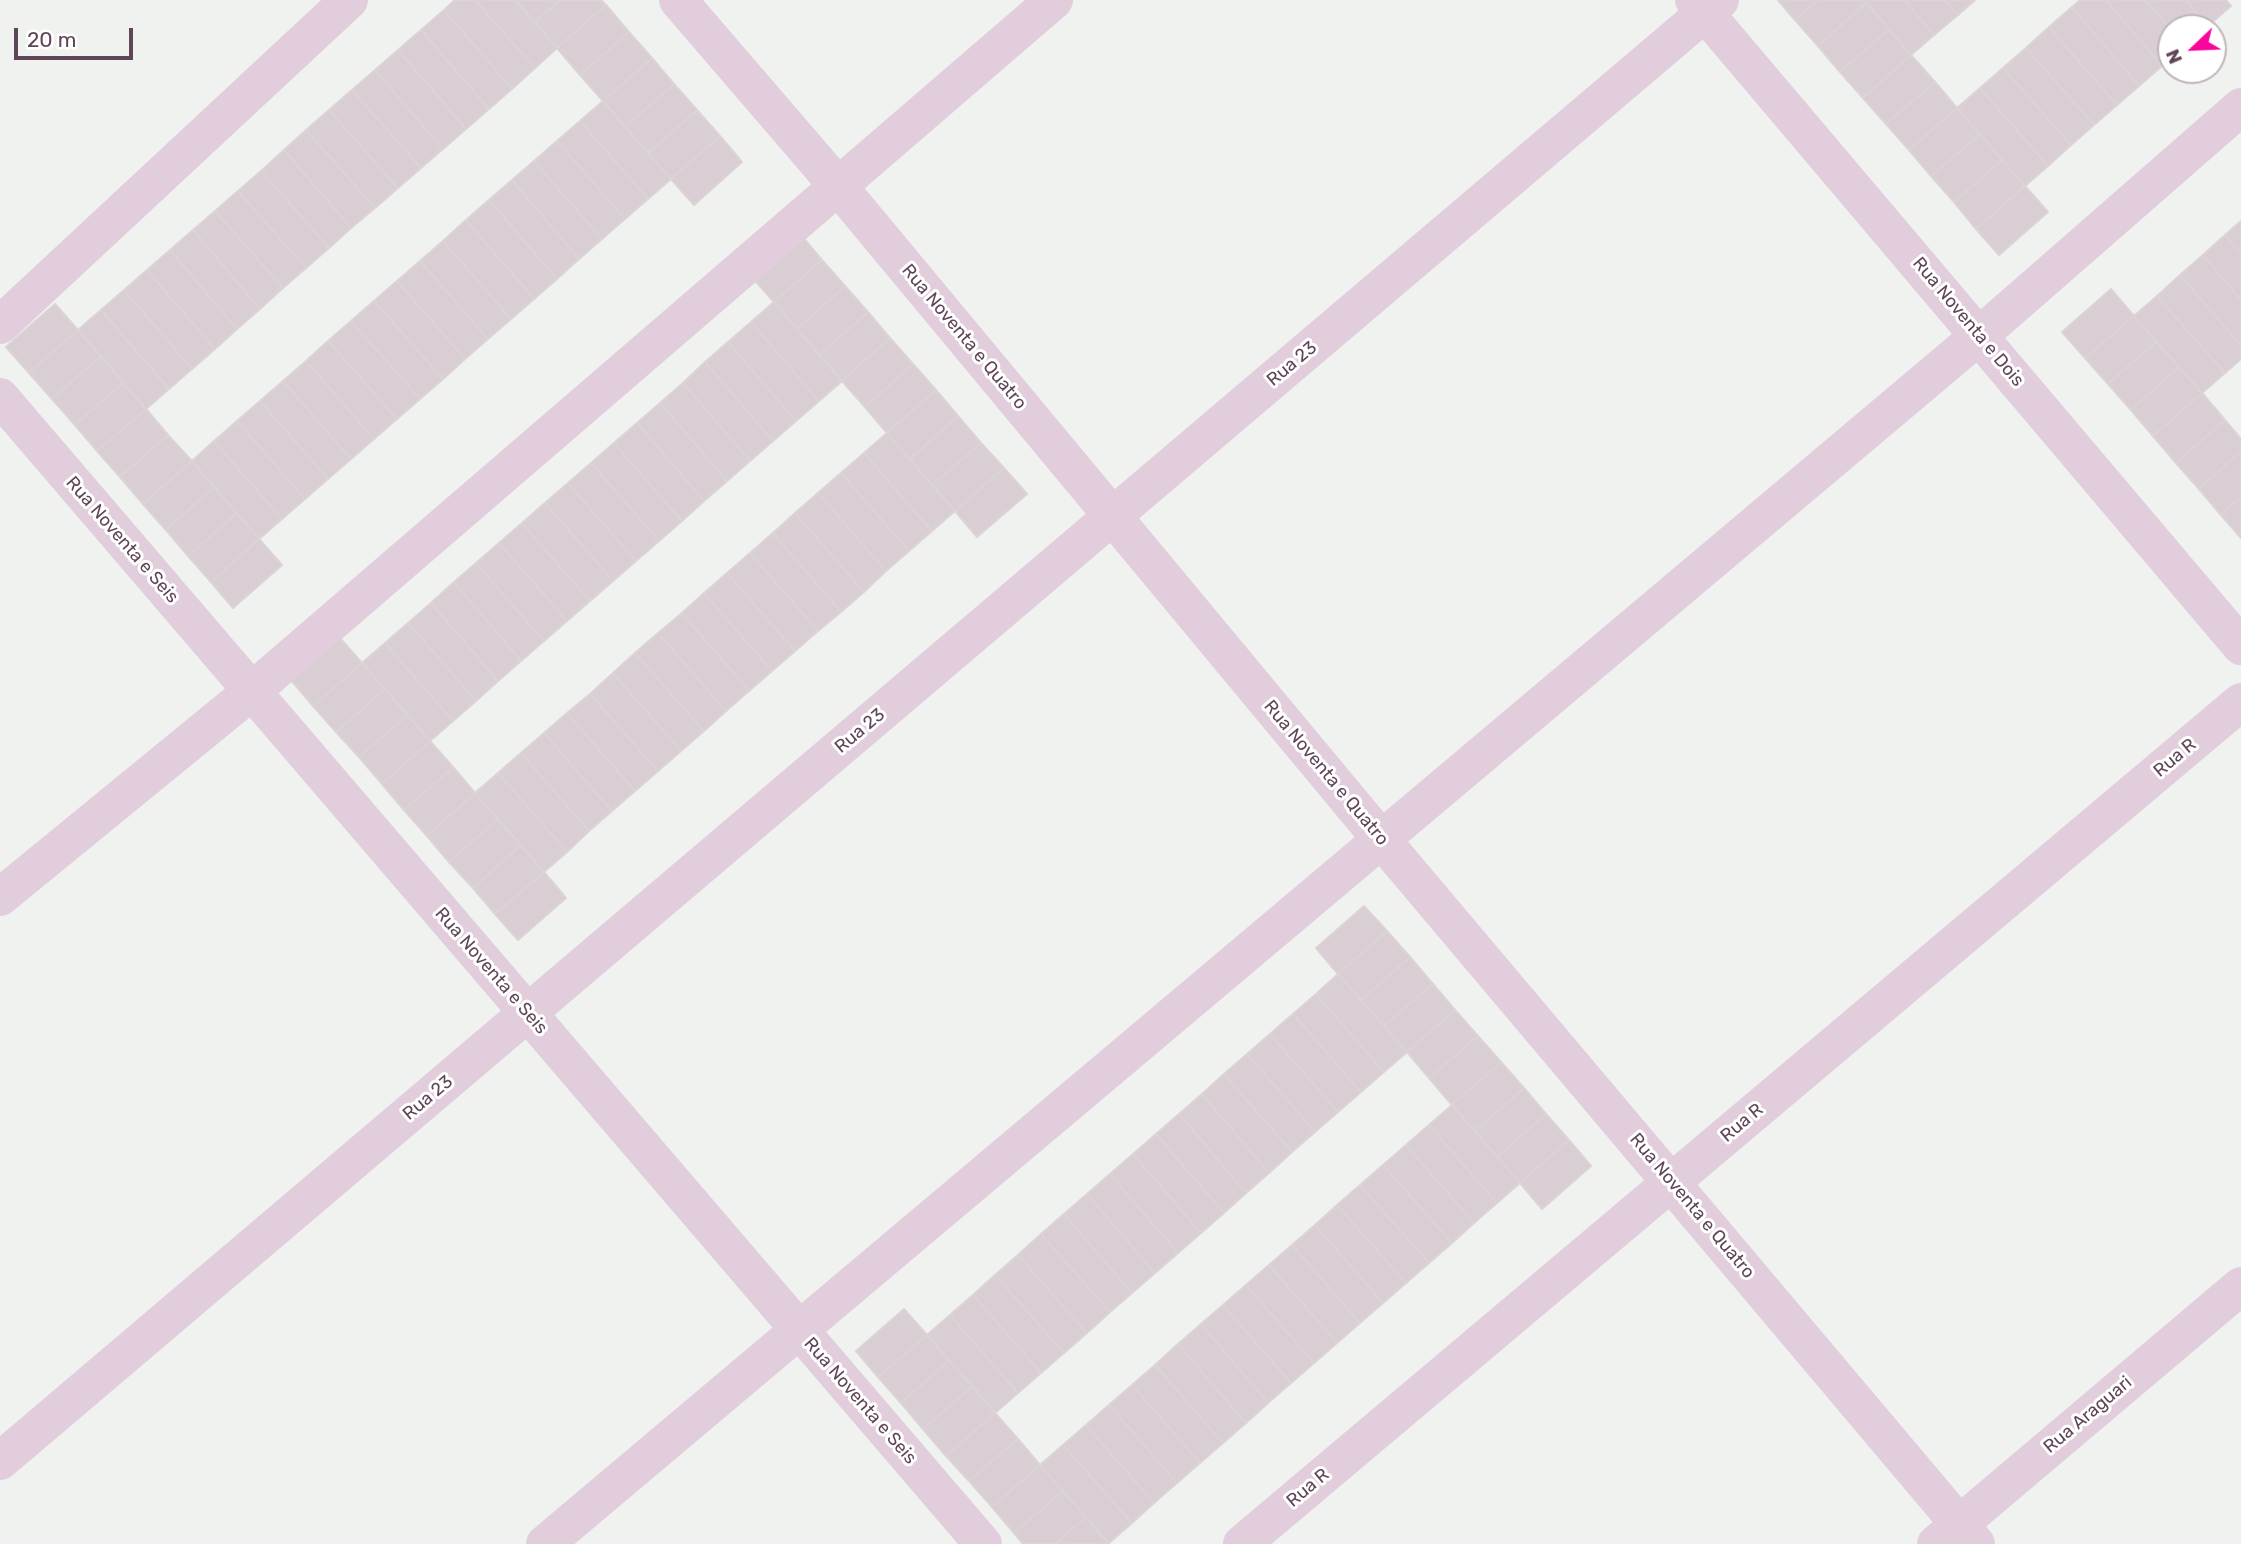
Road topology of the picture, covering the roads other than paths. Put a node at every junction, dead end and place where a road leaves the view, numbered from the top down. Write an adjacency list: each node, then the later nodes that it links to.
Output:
1 (349, 0): 7 (street)
2 (678, 0): 6 (street, Rua Noventa e Quatro)
3 (1054, 0): 6 (street)
4 (1707, 4): 8 (street, Rua Noventa e Dois); 10 (street, Rua 23)
5 (2241, 107): 8 (street)
6 (838, 186): 10 (street, Rua Noventa e Quatro); 12 (street)
7 (0, 325)
8 (1980, 335): 11 (street, Rua Noventa e Dois); 14 (street)
9 (0, 397): 12 (street, Rua Noventa e Seis)
10 (1114, 516): 14 (street, Rua Noventa e Quatro); 16 (street, Rua 23)
11 (2241, 646)
12 (252, 691): 15 (street); 16 (street, Rua Noventa e Seis)
13 (2241, 702): 17 (street, Rua R)
14 (1381, 839): 17 (street, Rua Noventa e Quatro); 19 (street)
15 (0, 897)
16 (528, 1013): 19 (street, Rua Noventa e Seis); 20 (street, Rua 23)
17 (1672, 1182): 21 (street, Rua Noventa e Quatro); 24 (street, Rua R)
18 (2241, 1286): 21 (street, Rua Araguari)
19 (800, 1330): 22 (street); 23 (street, Rua Noventa e Seis)
20 (0, 1461)
21 (1957, 1537)
22 (545, 1544)
23 (983, 1544)
24 (1242, 1544)

